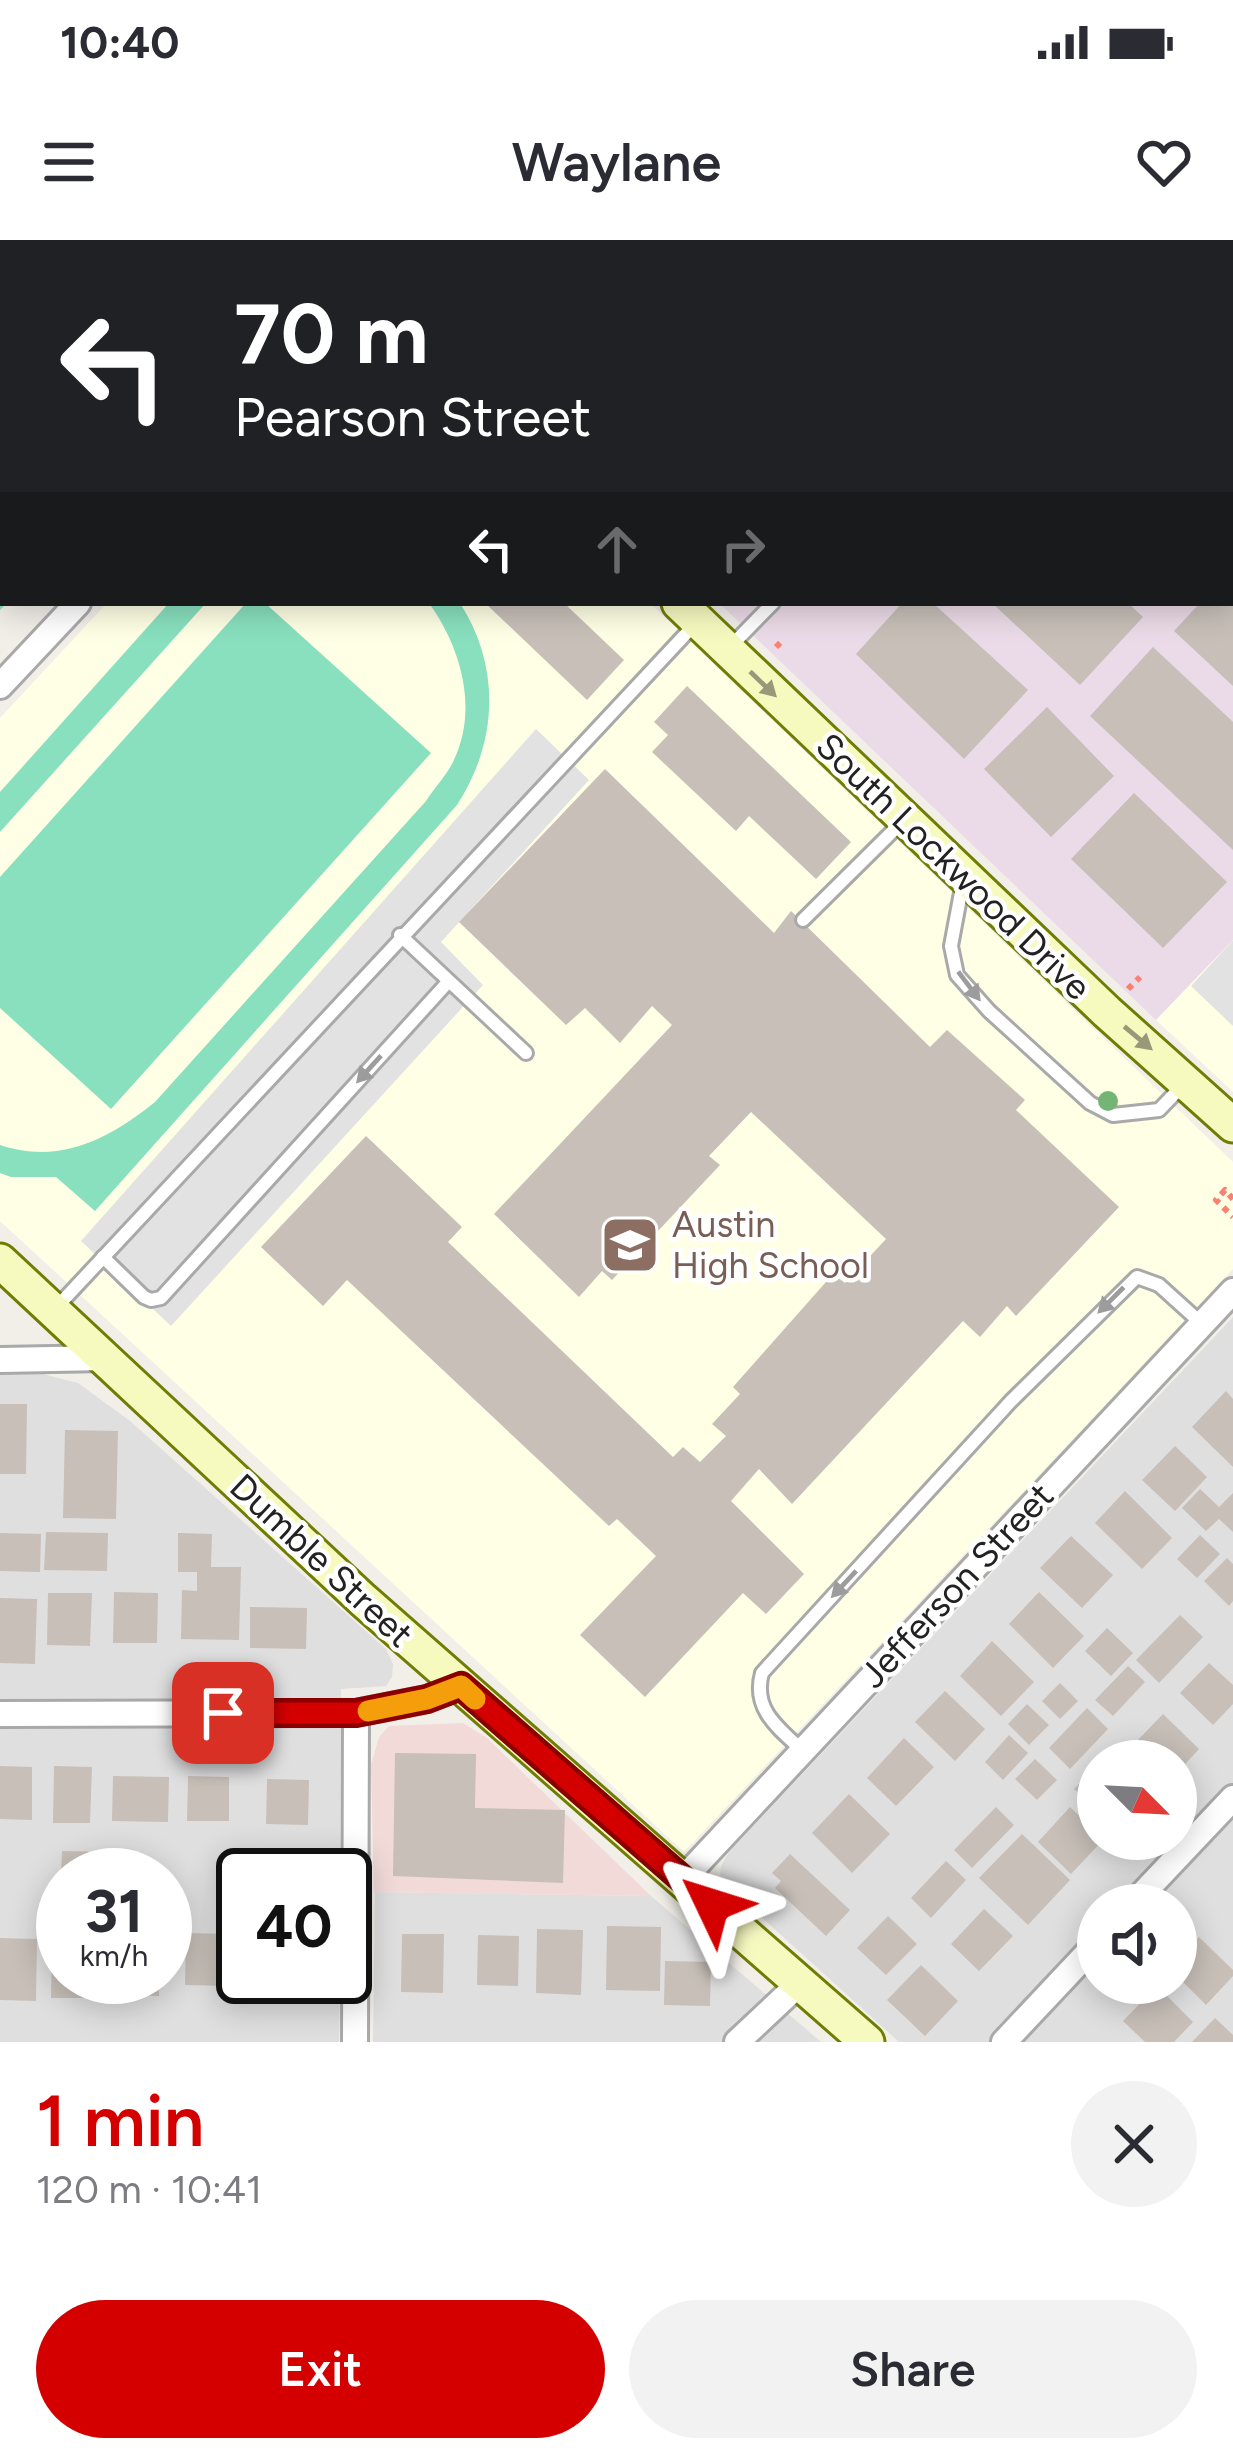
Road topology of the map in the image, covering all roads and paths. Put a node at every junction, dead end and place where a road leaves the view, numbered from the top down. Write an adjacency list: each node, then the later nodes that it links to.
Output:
1 (75, 606): 7 (street)
2 (770, 606): 6 (lane)
3 (688, 612): 6 (street, South Lockwood Drive); 11 (lane)
4 (783, 640): 5 (path)
5 (776, 647)
6 (728, 650): 8 (street, South Lockwood Drive, one-way to 8)
7 (0, 686)
8 (905, 819): 9 (street, South Lockwood Drive); 10 (lane)
9 (964, 875): 16 (street, South Lockwood Drive, one-way to 16); 16 (lane, one-way to 16)
10 (803, 920)
11 (400, 935): 13 (lane); 20 (lane)
12 (1140, 977): 14 (path)
13 (448, 982): 15 (lane); 20 (lane, one-way to 20)
14 (1128, 989)
15 (526, 1053)
16 (1186, 1082): 17 (street, South Lockwood Drive)
17 (1233, 1126)
18 (1233, 1199): 19 (path)
19 (1233, 1217)
20 (103, 1257): 23 (lane)
21 (0, 1261): 23 (street, Dumble Street)
22 (1233, 1292): 24 (street, Jefferson Street)
23 (53, 1311): 25 (street, Dumble Street)
24 (1202, 1324): 30 (street, Jefferson Street); 30 (lane, one-way to 30)
25 (106, 1358): 26 (street); 27 (street, Dumble Street)
26 (0, 1360)
27 (461, 1686): 28 (street); 32 (street, Dumble Street)
28 (356, 1713): 29 (street); 36 (street)
29 (0, 1714)
30 (802, 1750): 32 (street, Jefferson Street)
31 (1233, 1798): 33 (street)
32 (682, 1880): 35 (street, Dumble Street)
33 (1152, 1884)
34 (1077, 1964): 39 (street)
35 (801, 1982): 37 (street); 38 (street, Dumble Street)
36 (355, 2042)
37 (737, 2042)
38 (867, 2042)
39 (1004, 2042)

